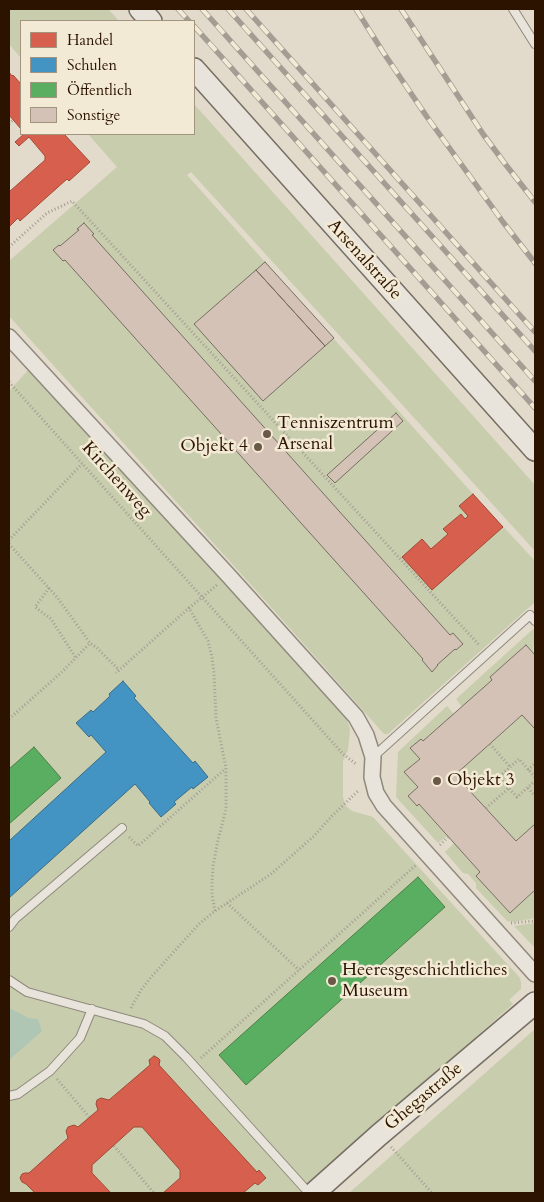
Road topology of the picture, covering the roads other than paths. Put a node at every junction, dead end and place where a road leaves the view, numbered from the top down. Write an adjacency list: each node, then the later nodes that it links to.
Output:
1 (140, 9): 3 (main road)
2 (513, 9): 4 (lane)
3 (150, 20)
4 (535, 44)
5 (195, 70): 7 (main road, Arsenalstraße)
6 (9, 337): 9 (street)
7 (535, 450)
8 (534, 616): 9 (lane)
9 (373, 757): 12 (street)
10 (122, 828): 11 (lane)
11 (9, 927)
12 (535, 974)
13 (9, 980): 15 (lane)
14 (535, 1003): 18 (main road, Ghegastraße)
15 (92, 1009): 16 (lane); 17 (lane)
16 (9, 1096)
17 (309, 1193)
18 (314, 1193)

